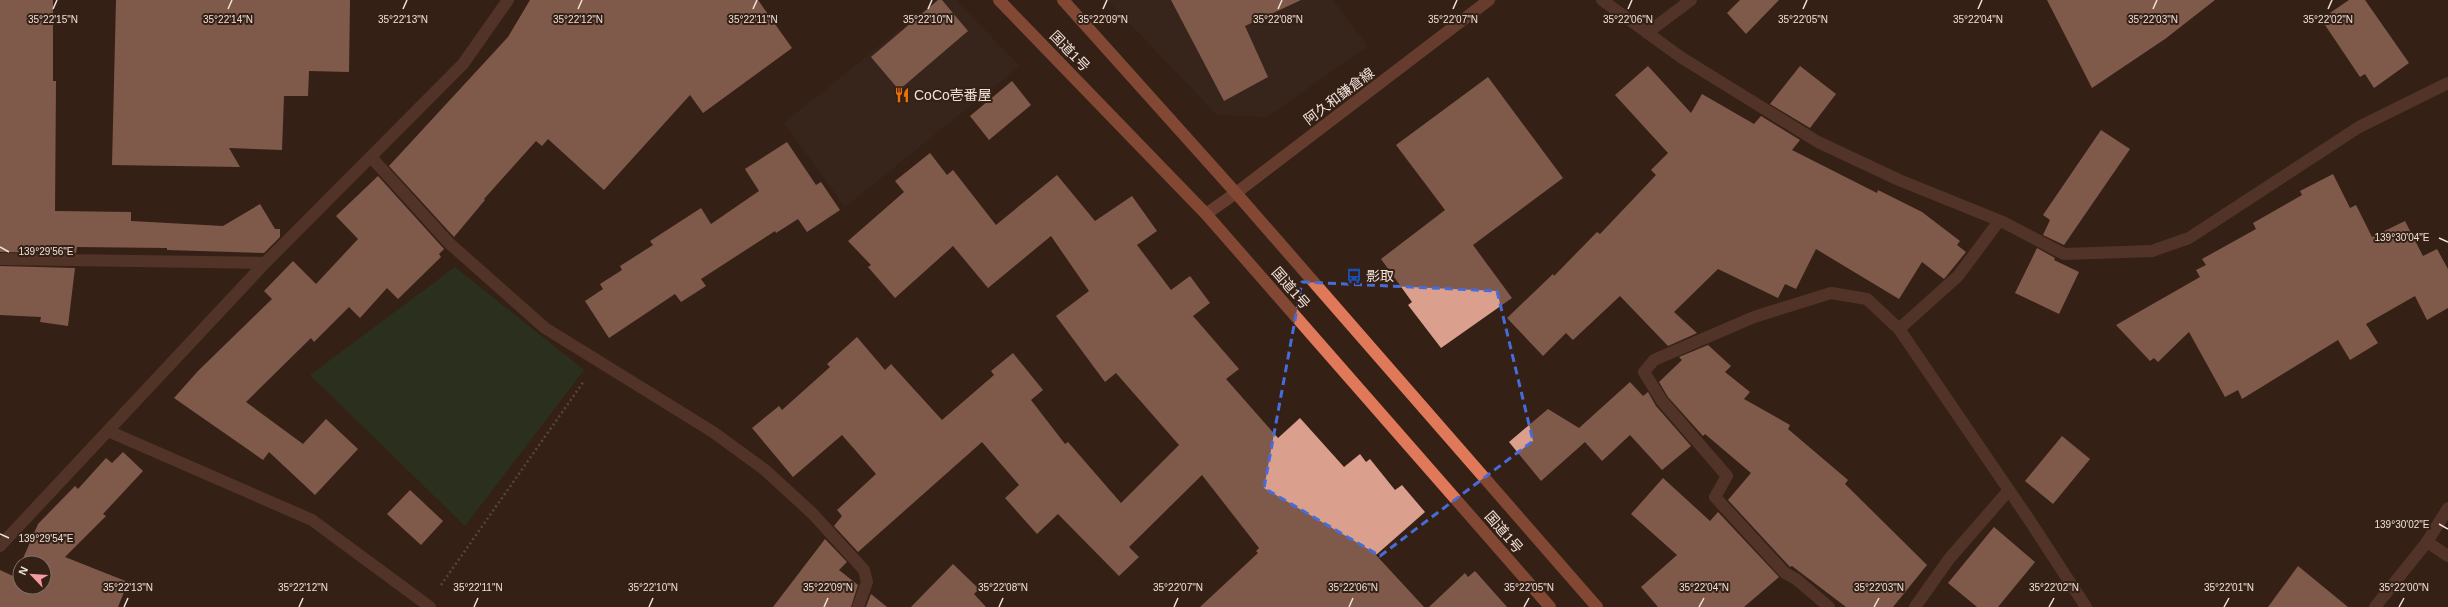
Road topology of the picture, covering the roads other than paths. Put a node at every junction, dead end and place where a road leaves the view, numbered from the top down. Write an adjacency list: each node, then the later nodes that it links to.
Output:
1 (508, 0): 9 (street)
2 (999, 0): 11 (highway, 国道1号)
3 (1063, 0): 10 (highway, 国道1号)
4 (1489, 0): 10 (main road, 阿久和鎌倉線)
5 (1602, 0): 7 (street)
6 (1691, 0): 7 (street)
7 (1648, 33): 12 (street)
8 (2448, 83): 12 (street)
9 (371, 157): 14 (street); 23 (street)
10 (1236, 193): 11 (main road, 阿久和鎌倉線); 25 (highway, 国道1号)
11 (1206, 214): 24 (highway, 国道1号)
12 (1999, 221): 15 (street)
13 (0, 259): 14 (street)
14 (265, 263): 16 (street)
15 (1899, 329): 17 (street); 26 (street)
16 (108, 431): 20 (street); 22 (street)
17 (2009, 490): 27 (street); 28 (street)
18 (2448, 508): 19 (street)
19 (2427, 542): 21 (street); 29 (street)
20 (0, 546)
21 (2448, 556)
22 (428, 606)
23 (858, 607)
24 (1550, 607)
25 (1597, 607)
26 (1829, 607)
27 (1915, 607)
28 (2086, 607)
29 (2375, 607)

